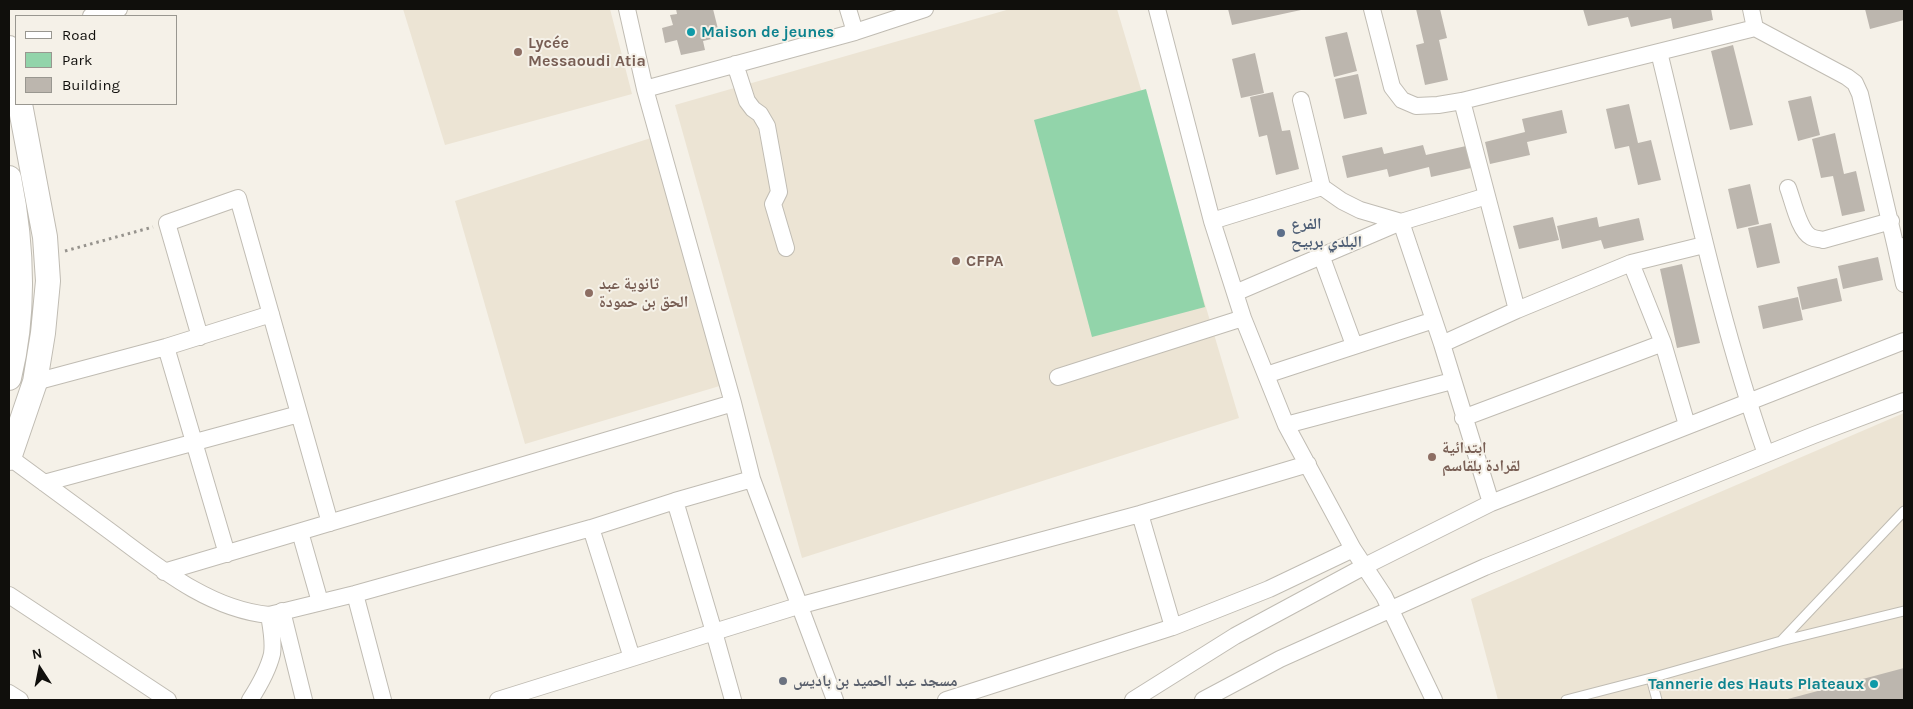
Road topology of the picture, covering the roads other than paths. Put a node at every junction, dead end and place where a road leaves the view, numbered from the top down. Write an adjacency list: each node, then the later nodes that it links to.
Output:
1 (119, 9): 8 (street)
2 (627, 9): 15 (street)
3 (848, 9): 10 (street)
4 (925, 9): 10 (street)
5 (1157, 9): 23 (street)
6 (1372, 9): 17 (street)
7 (1751, 9): 9 (street)
8 (96, 15)
9 (1755, 28): 12 (street); 24 (street)
10 (855, 32): 13 (street)
11 (9, 48): 14 (main road)
12 (1659, 52): 17 (street); 26 (street)
13 (735, 64): 15 (street); 28 (street)
14 (15, 81)
15 (645, 89): 50 (street)
16 (1301, 100): 20 (street)
17 (1462, 101): 22 (street)
18 (20, 105): 47 (main road)
19 (9, 178): 45 (main road)
20 (1322, 187): 23 (street); 25 (street)
21 (1788, 188): 24 (street)
22 (1487, 196): 25 (street); 33 (street)
23 (1212, 221): 32 (street)
24 (1891, 221): 27 (street)
25 (1401, 222): 29 (street); 36 (street)
26 (1704, 245): 30 (street); 49 (street)
27 (1900, 247): 31 (street)
28 (786, 248)
29 (1322, 255): 32 (street); 41 (street)
30 (1630, 263): 33 (street); 39 (street)
31 (1904, 284)
32 (1234, 294): 35 (street)
33 (1517, 310): 40 (street)
34 (271, 314): 37 (street); 37 (street); 51 (street)
35 (1243, 318): 43 (street); 44 (street)
36 (1434, 320): 40 (street); 41 (street)
37 (200, 337): 42 (street)
38 (1904, 341): 49 (street)
39 (1663, 343): 52 (street); 54 (street)
40 (1442, 344): 46 (street)
41 (1354, 345): 43 (street)
42 (166, 347): 47 (street); 55 (street)
43 (1266, 375): 53 (street)
44 (1058, 377)
45 (9, 378)
46 (1452, 381): 52 (street); 53 (street)
47 (35, 382): 57 (main road)
48 (1904, 401): 56 (street)
49 (1748, 402): 54 (street); 56 (street)
50 (733, 403): 59 (street); 65 (street)
51 (299, 414): 55 (street); 65 (street)
52 (1463, 418): 62 (street)
53 (1286, 425): 58 (street)
54 (1687, 425): 62 (street)
55 (194, 442): 60 (street); 69 (street)
56 (1766, 454): 75 (street)
57 (9, 457): 60 (street)
58 (1308, 464): 64 (street); 68 (street)
59 (752, 479): 61 (street); 76 (street)
60 (44, 483): 70 (street)
61 (675, 501): 66 (street); 80 (street)
62 (1491, 503): 71 (street)
63 (1904, 511): 81 (lane)
64 (1140, 514): 76 (street); 79 (street)
65 (330, 523): 67 (street)
66 (591, 528): 72 (street); 82 (street)
67 (300, 532): 69 (street); 74 (street)
68 (1353, 549): 71 (street); 79 (street)
69 (227, 554): 70 (street)
70 (164, 572): 78 (street)
71 (1369, 572): 75 (street); 94 (street)
72 (355, 594): 74 (street); 89 (street)
73 (9, 595): 86 (street)
74 (320, 602): 78 (street)
75 (1387, 602): 95 (street); 96 (street)
76 (798, 606): 80 (street); 92 (street)
77 (1904, 611): 81 (lane)
78 (276, 613): 87 (street); 88 (street)
79 (1173, 627): 93 (street)
80 (714, 632): 82 (street); 91 (street)
81 (1781, 641): 83 (lane)
82 (632, 658): 90 (street)
83 (1651, 678): 97 (lane); 98 (lane)
84 (9, 693): 85 (street)
85 (20, 700)
86 (168, 700)
87 (250, 700)
88 (304, 700)
89 (383, 700)
90 (499, 700)
91 (733, 700)
92 (835, 700)
93 (946, 700)
94 (1133, 700)
95 (1203, 700)
96 (1434, 700)
97 (1566, 700)
98 (1657, 700)

